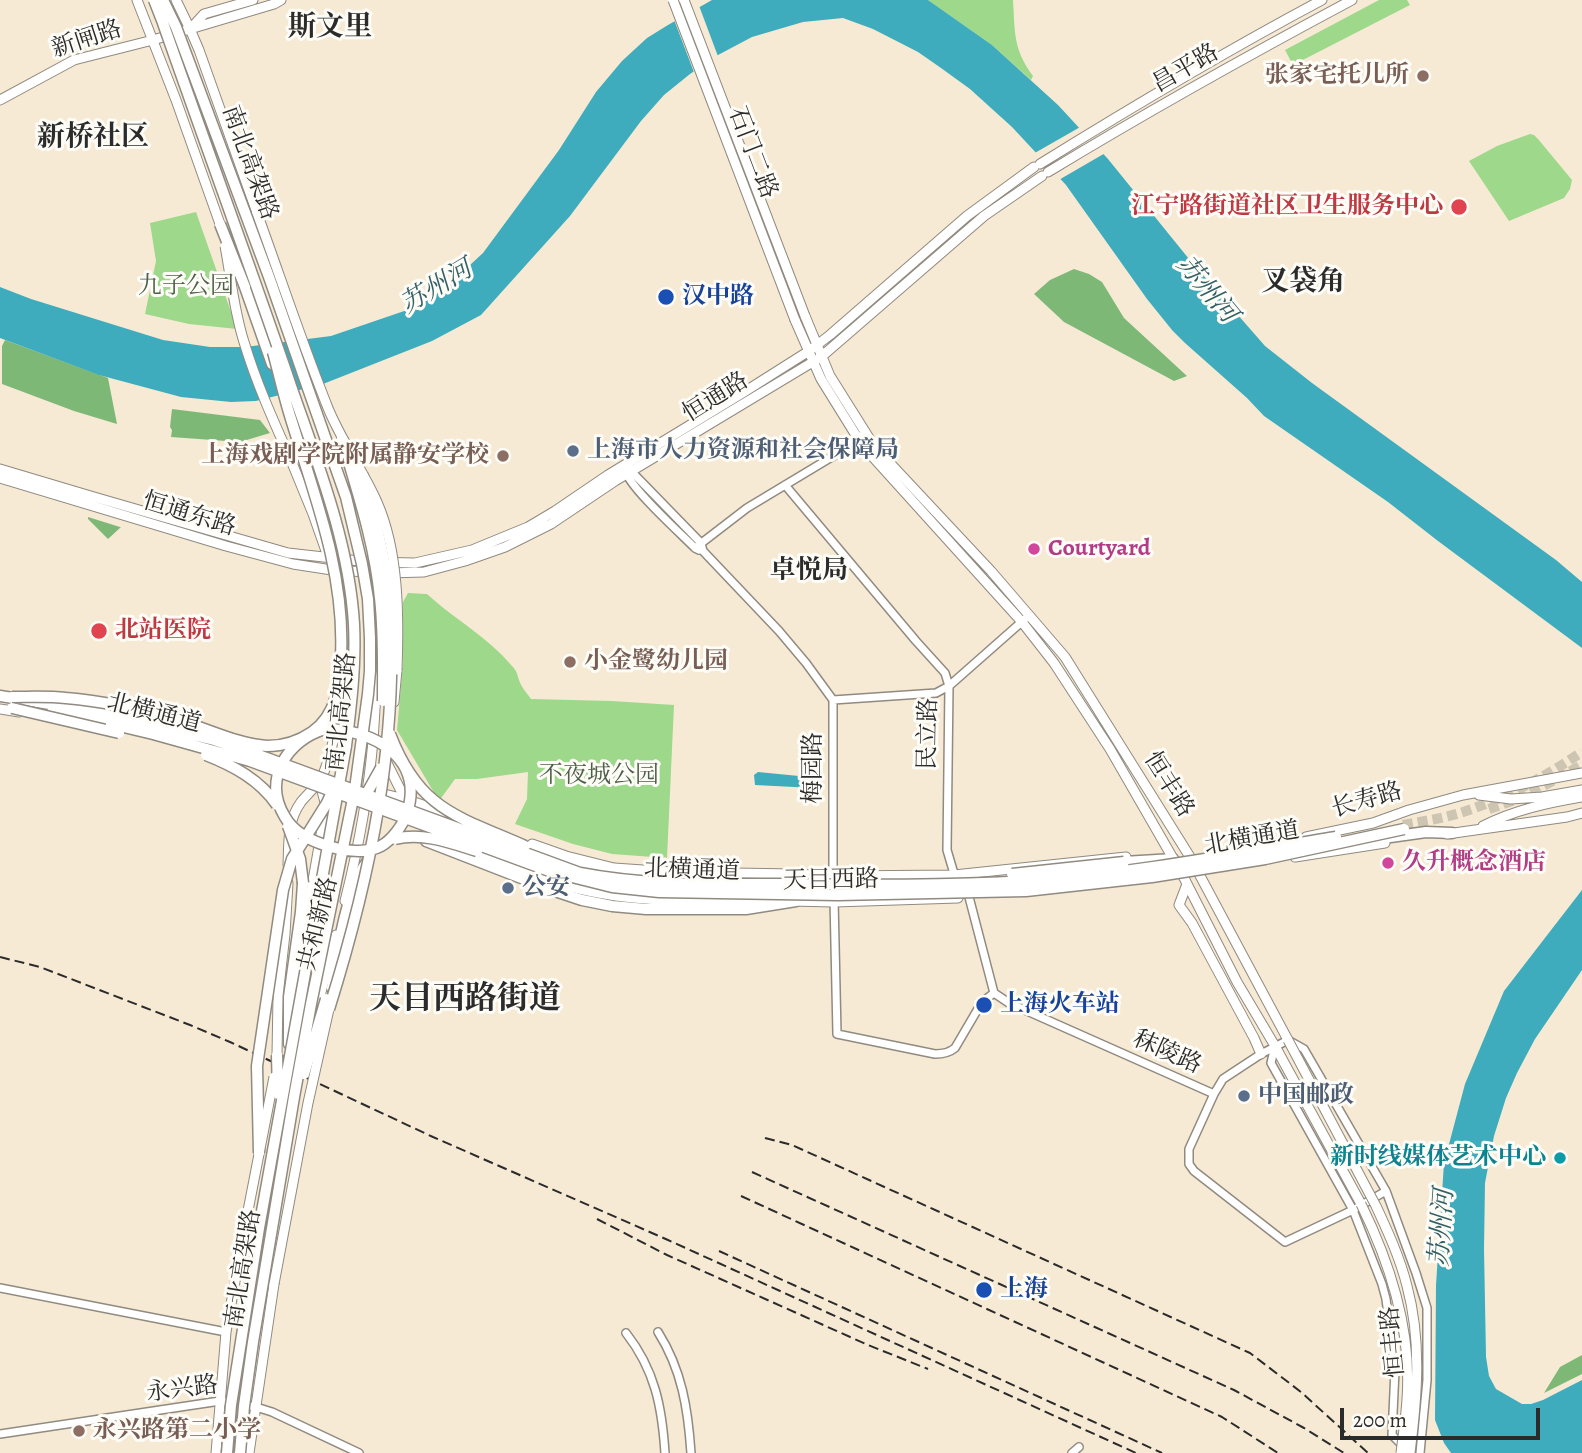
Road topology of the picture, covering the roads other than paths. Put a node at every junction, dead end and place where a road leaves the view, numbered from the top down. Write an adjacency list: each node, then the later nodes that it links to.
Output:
1 (136, 0): 12 (main road, 共和新路)
2 (154, 0): 18 (highway, 南北高架路, bridge)
3 (163, 0): 17 (highway, 南北高架路, bridge)
4 (176, 0): 11 (main road)
5 (253, 0): 11 (main road, 新闸路)
6 (281, 0): 11 (main road, 新闸路)
7 (673, 0): 19 (main road, 石门二路, bridge)
8 (684, 0): 19 (main road, 石门二路, bridge)
9 (1322, 0): 14 (main road, 昌平路)
10 (1352, 0): 15 (main road, 昌平路)
11 (190, 29): 12 (main road, 新闸路); 23 (main road, bridge)
12 (153, 40): 13 (main road, 新闸路); 16 (main road, 共和新路)
13 (0, 100)
14 (1037, 165): 20 (main road, 恒通路)
15 (1045, 174): 21 (main road, 恒通路)
16 (220, 224): 22 (highway, bridge); 32 (main road, 共和新路, bridge)
17 (268, 277): 23 (highway, bridge); 60 (highway, 南北高架路, bridge)
18 (256, 281): 22 (highway, bridge); 44 (highway, 南北高架路, bridge)
19 (800, 318): 20 (main road, 恒丰路)
20 (812, 348): 21 (main road, 恒丰路); 27 (main road, 恒通路)
21 (817, 359): 24 (main road, 恒丰路); 27 (main road, 恒通路)
22 (285, 400): 42 (highway, bridge)
23 (326, 404): 25 (main road, bridge)
24 (860, 434): 30 (street); 36 (main road, 恒丰路)
25 (342, 439): 28 (main road, bridge); 45 (highway, bridge)
26 (0, 469): 32 (main road, 恒通东路)
27 (627, 471): 31 (street, 梅园路); 33 (main road, 恒通路); 35 (main road, 恒通路)
28 (362, 474): 43 (highway, bridge); 43 (main road, bridge)
29 (0, 478): 34 (main road, 恒通东路)
30 (785, 485): 31 (street); 37 (street, 民立路)
31 (699, 547): 39 (street, 梅园路)
32 (328, 559): 33 (main road, 恒通东路); 34 (main road, 共和新路)
33 (368, 562)
34 (332, 570): 35 (main road, 恒通东路); 46 (main road, 共和新路)
35 (370, 572): 49 (main road, 共和新路)
36 (1026, 619): 37 (street); 64 (main road, 恒丰路); 65 (main road, 恒丰路)
37 (949, 686): 39 (street); 68 (street, 民立路)
38 (0, 694): 40 (highway, 北横通道); 46 (main road, 天目西路)
39 (833, 700): 69 (street, 梅园路)
40 (12, 703): 41 (highway, 北横通道); 42 (highway, bridge); 57 (highway, bridge); 70 (highway, 北横通道, bridge); 73 (highway, 北横通道, bridge)
41 (0, 708): 48 (main road, 天目西路)
42 (303, 738): 45 (highway, bridge); 57 (highway, bridge)
43 (384, 758): 49 (main road); 53 (main road); 60 (highway, bridge); 81 (highway, bridge)
44 (342, 763): 85 (highway, 南北高架路, bridge); 88 (highway, bridge)
45 (403, 764): 63 (highway, bridge); 70 (highway, bridge)
46 (323, 774): 48 (main road, 共和新路); 49 (main road, 天目西路)
47 (1577, 774): 51 (main road, 长寿路)
48 (318, 789): 55 (main road, 天目西路); 55 (main road, 共和新路); 85 (main road, 共和新路)
49 (368, 790): 53 (main road, 天目西路); 55 (main road, 共和新路)
50 (1582, 790): 54 (main road, 长寿路)
51 (1470, 793): 54 (main road, 长寿路); 64 (main road, 长寿路)
52 (1582, 797): 54 (main road, 长寿路)
53 (404, 799): 69 (main road, 天目西路)
54 (1543, 800): 58 (main road, 长寿路)
55 (365, 807): 75 (main road, 天目西路)
56 (1581, 813): 58 (main road, 长寿路)
57 (283, 814): 63 (highway, bridge); 85 (highway, bridge)
58 (1475, 830): 59 (main road, 长寿路)
59 (1452, 833): 62 (highway, bridge); 66 (main road, 长寿路)
60 (346, 834): 87 (highway, 南北高架路, bridge)
61 (395, 839): 63 (highway, bridge); 73 (highway, bridge); 75 (highway, bridge)
62 (1349, 841): 71 (highway, 北横通道, bridge); 73 (highway, 北横通道, bridge)
63 (382, 846): 77 (highway, bridge)
64 (1190, 858): 65 (main road); 66 (main road, 恒丰路)
65 (1173, 859): 67 (main road, 恒丰路); 68 (main road, 天目西路); 71 (highway, bridge)
66 (1198, 873): 67 (main road, 天目西路); 82 (main road, 恒丰路)
67 (1182, 874): 72 (main road, 恒丰路); 74 (main road, 天目西路)
68 (954, 875): 69 (main road, 天目西路); 74 (street, 民立路)
69 (833, 876): 76 (street, 梅园路)
70 (694, 883): 71 (highway, 北横通道, bridge)
71 (916, 883)
72 (1187, 884): 79 (main road, 恒丰路); 80 (main road)
73 (612, 887)
74 (969, 897): 76 (main road, 天目西路); 78 (street, 民立路)
75 (796, 901): 76 (main road, 天目西路)
76 (834, 902): 78 (street, 梅园路)
77 (335, 967): 81 (highway, bridge); 87 (highway, bridge)
78 (994, 993): 86 (street, 秣陵路)
79 (1247, 999): 80 (main road); 83 (main road, 恒丰路)
80 (1237, 1006): 84 (main road)
81 (329, 1009): 96 (main road, 共和新路, bridge)
82 (1288, 1040): 83 (street); 89 (street); 108 (main road, 恒丰路, bridge)
83 (1275, 1046): 84 (street); 90 (street); 107 (main road, 恒丰路, bridge)
84 (1261, 1054): 86 (street)
85 (284, 1055): 87 (highway, bridge); 88 (main road, 共和新路, bridge)
86 (1214, 1094): 90 (street, 秣陵路)
87 (284, 1123): 100 (highway, 南北高架路, bridge); 101 (highway, 南北高架路, bridge)
88 (259, 1153): 92 (main road, 共和新路, bridge)
89 (1385, 1191): 90 (street, 秣陵路); 109 (street)
90 (1353, 1210): 108 (street)
91 (0, 1288): 92 (street)
92 (226, 1332): 95 (main road, 共和新路)
93 (658, 1332): 105 (street)
94 (626, 1333): 104 (street)
95 (220, 1401): 96 (street, 永兴路); 97 (street, 永兴路); 99 (main road, 共和新路)
96 (256, 1406): 102 (main road, 共和新路); 103 (street, 永兴路)
97 (0, 1434)
98 (1079, 1447): 106 (street)
99 (216, 1453)
100 (227, 1453)
101 (240, 1453)
102 (249, 1453)
103 (359, 1453)
104 (665, 1453)
105 (691, 1453)
106 (1072, 1453)
107 (1401, 1453)
108 (1410, 1453)
109 (1420, 1453)

